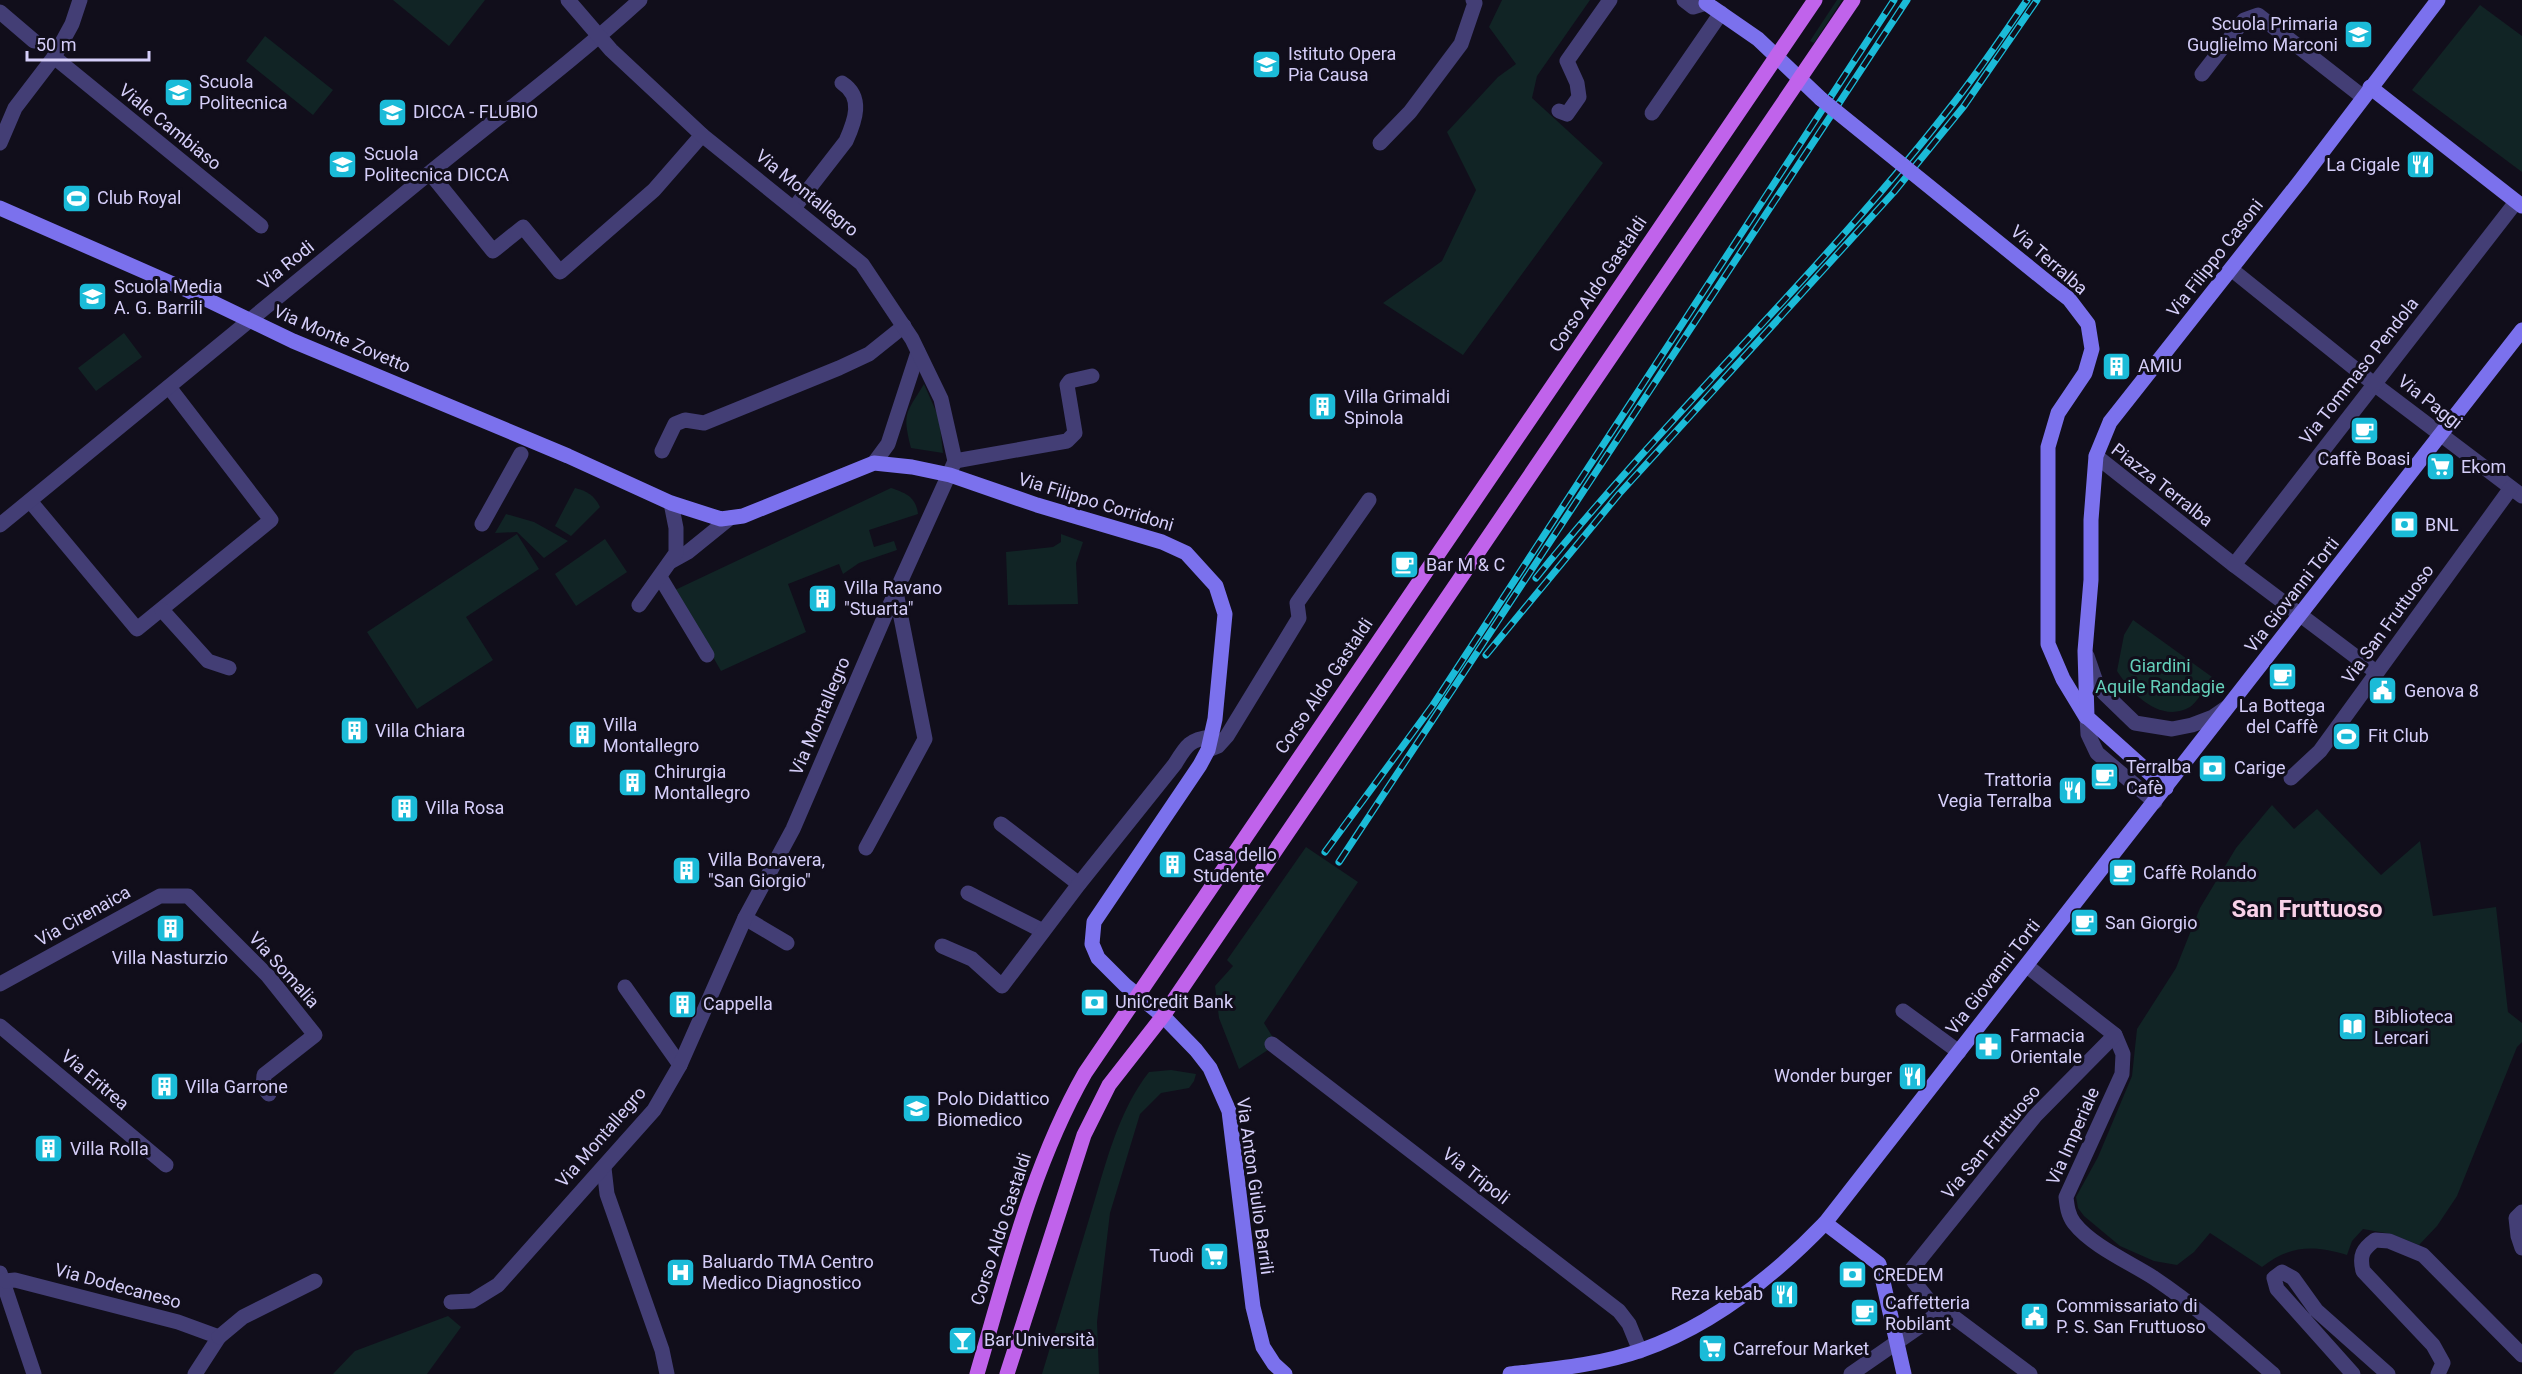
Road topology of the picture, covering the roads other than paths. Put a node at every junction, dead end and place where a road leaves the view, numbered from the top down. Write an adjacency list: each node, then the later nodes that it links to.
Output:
1 (80, 0): 16 (street)
2 (568, 0): 13 (street, Via Montallegro)
3 (640, 0): 13 (street, Via Rodi)
4 (1473, 0): 25 (street)
5 (1610, 0): 21 (street)
6 (1684, 0): 10 (street)
7 (1815, 0): 15 (main road, Corso Aldo Gastaldi)
8 (1854, 0): 18 (main road)
9 (2438, 0): 20 (street, Via Filippo Casoni)
10 (1707, 2): 12 (street)
11 (0, 12): 14 (street)
12 (1721, 13): 15 (street); 22 (street)
13 (599, 37): 23 (street, Via Montallegro); 26 (street, Via Rodi)
14 (34, 41)
15 (1777, 55): 18 (street); 82 (main road, Corso Aldo Gastaldi)
16 (54, 57): 24 (street); 30 (street, Viale Cambiaso)
17 (2202, 74): 20 (street)
18 (1801, 80): 65 (street, Via Terralba, bridge); 84 (main road)
19 (842, 83): 29 (street)
20 (2367, 92): 27 (street); 31 (street, Via Filippo Casoni)
21 (1559, 111)
22 (1652, 113)
23 (702, 135): 26 (street); 29 (street, Via Montallegro)
24 (0, 143)
25 (1380, 143)
26 (430, 173): 32 (street, Via Rodi)
27 (2519, 204): 37 (street, Via Tommaso Pendola)
28 (0, 208): 32 (street, Via Monte Zovetto)
29 (794, 208): 33 (street, Via Montallegro)
30 (261, 226)
31 (2231, 270): 37 (street, Via Paggi); 42 (street, Via Filippo Casoni)
32 (250, 321): 38 (street, Via Rodi); 49 (street, Via Monte Zovetto)
33 (904, 326): 35 (street, Via Montallegro); 40 (street)
34 (2522, 330): 39 (street, Via Giovanni Torti)
35 (918, 352): 43 (street); 44 (street, Via Montallegro)
36 (1092, 376): 44 (street)
37 (2374, 384): 39 (street, Via Paggi); 54 (street, Via Tommaso Pendola)
38 (169, 387): 48 (street, Via Rodi); 58 (street)
39 (2441, 435): 46 (street, Via Paggi); 59 (street, Via Giovanni Torti)
40 (662, 451)
41 (521, 454): 51 (street)
42 (2096, 456): 54 (street, Piazza Terralba); 60 (street, Piazza Terralba)
43 (874, 463): 44 (street, Via Monte Zovetto); 50 (street, Via Monte Zovetto)
44 (952, 468): 45 (street, Via Monte Zovetto); 56 (street, Via Montallegro)
45 (977, 484): 66 (street, Via Filippo Corridoni)
46 (2517, 492): 63 (street, Via San Fruttuoso)
47 (1369, 500): 66 (street, Via Filippo Corridoni)
48 (30, 501): 52 (street, Via Rodi); 58 (street)
49 (671, 503): 50 (street, Via Monte Zovetto); 53 (street, Via Monte Zovetto)
50 (730, 518): 53 (street, Via Monte Zovetto)
51 (482, 524)
52 (0, 525)
53 (670, 562): 55 (street, Via Monte Zovetto)
54 (2234, 565): 59 (street, Piazza Terralba)
55 (660, 577): 57 (street, Via Monte Zovetto); 61 (street)
56 (896, 592): 71 (street); 75 (street, Via Montallegro)
57 (639, 605)
58 (162, 610): 62 (street)
59 (2301, 615): 63 (street, Piazza Terralba); 64 (street, Via Giovanni Torti)
60 (2085, 651): 64 (street, Piazza Terralba); 65 (street, Piazza Terralba)
61 (707, 655)
62 (229, 668)
63 (2376, 672): 67 (street, Via San Fruttuoso)
64 (2231, 705): 68 (street, Via Giovanni Torti)
65 (2086, 717): 68 (street); 69 (street, Piazza Terralba)
66 (1210, 744): 72 (street, Via Filippo Corridoni); 82 (street, Via Filippo Corridoni)
67 (2291, 778)
68 (2166, 788): 69 (street, Via Giovanni Torti)
69 (2155, 802): 79 (street, Via Giovanni Torti)
70 (1001, 824): 72 (street)
71 (866, 848)
72 (1079, 884): 76 (street, Via Filippo Corridoni)
73 (968, 893): 76 (street)
74 (188, 896): 80 (street, Via Cirenaica); 90 (street, Via Somalia)
75 (745, 918): 77 (street); 89 (street, Via Montallegro)
76 (1043, 930): 78 (street, Via Filippo Corridoni)
77 (787, 943)
78 (942, 946)
79 (2027, 966): 86 (street); 88 (street, Via Giovanni Torti)
80 (0, 984)
81 (625, 987): 89 (street)
82 (1139, 996): 84 (street, Via Filippo Corridoni); 109 (main road, Corso Aldo Gastaldi)
83 (1903, 1011): 88 (street, Via Giovanni Torti)
84 (1162, 1016): 110 (main road); 111 (street, Via Anton Giulio Barrili)
85 (0, 1026): 91 (street, Via Eritrea)
86 (2115, 1035): 99 (street, Via San Fruttuoso); 116 (street, Via Imperiale)
87 (1272, 1044): 102 (street, Via Tripoli)
88 (1959, 1052): 94 (street, Via Giovanni Torti)
89 (680, 1065): 92 (street, Via Montallegro)
90 (269, 1094)
91 (166, 1165)
92 (604, 1168): 98 (street, Via Montallegro); 108 (street)
93 (2522, 1212): 95 (street)
94 (1825, 1223): 101 (street); 102 (street, Via Giovanni Torti)
95 (2522, 1248)
96 (2, 1277): 100 (street, Via Dodecaneso); 106 (street, Via Dodecaneso)
97 (315, 1281): 100 (street)
98 (451, 1302)
99 (1940, 1313): 101 (street); 105 (street)
100 (219, 1337): 107 (street)
101 (1898, 1342): 113 (street); 114 (street)
102 (1640, 1351): 104 (street, Via Giovanni Torti)
103 (2522, 1355): 119 (street)
104 (1585, 1369): 112 (street, Via Giovanni Torti)
105 (2017, 1370): 115 (street)
106 (34, 1374)
107 (195, 1374)
108 (667, 1374)
109 (976, 1374)
110 (1007, 1374)
111 (1285, 1374)
112 (1510, 1374)
113 (1851, 1374)
114 (1904, 1374)
115 (2030, 1374)
116 (2273, 1374)
117 (2353, 1374): 118 (street)
118 (2388, 1374)
119 (2438, 1374)

